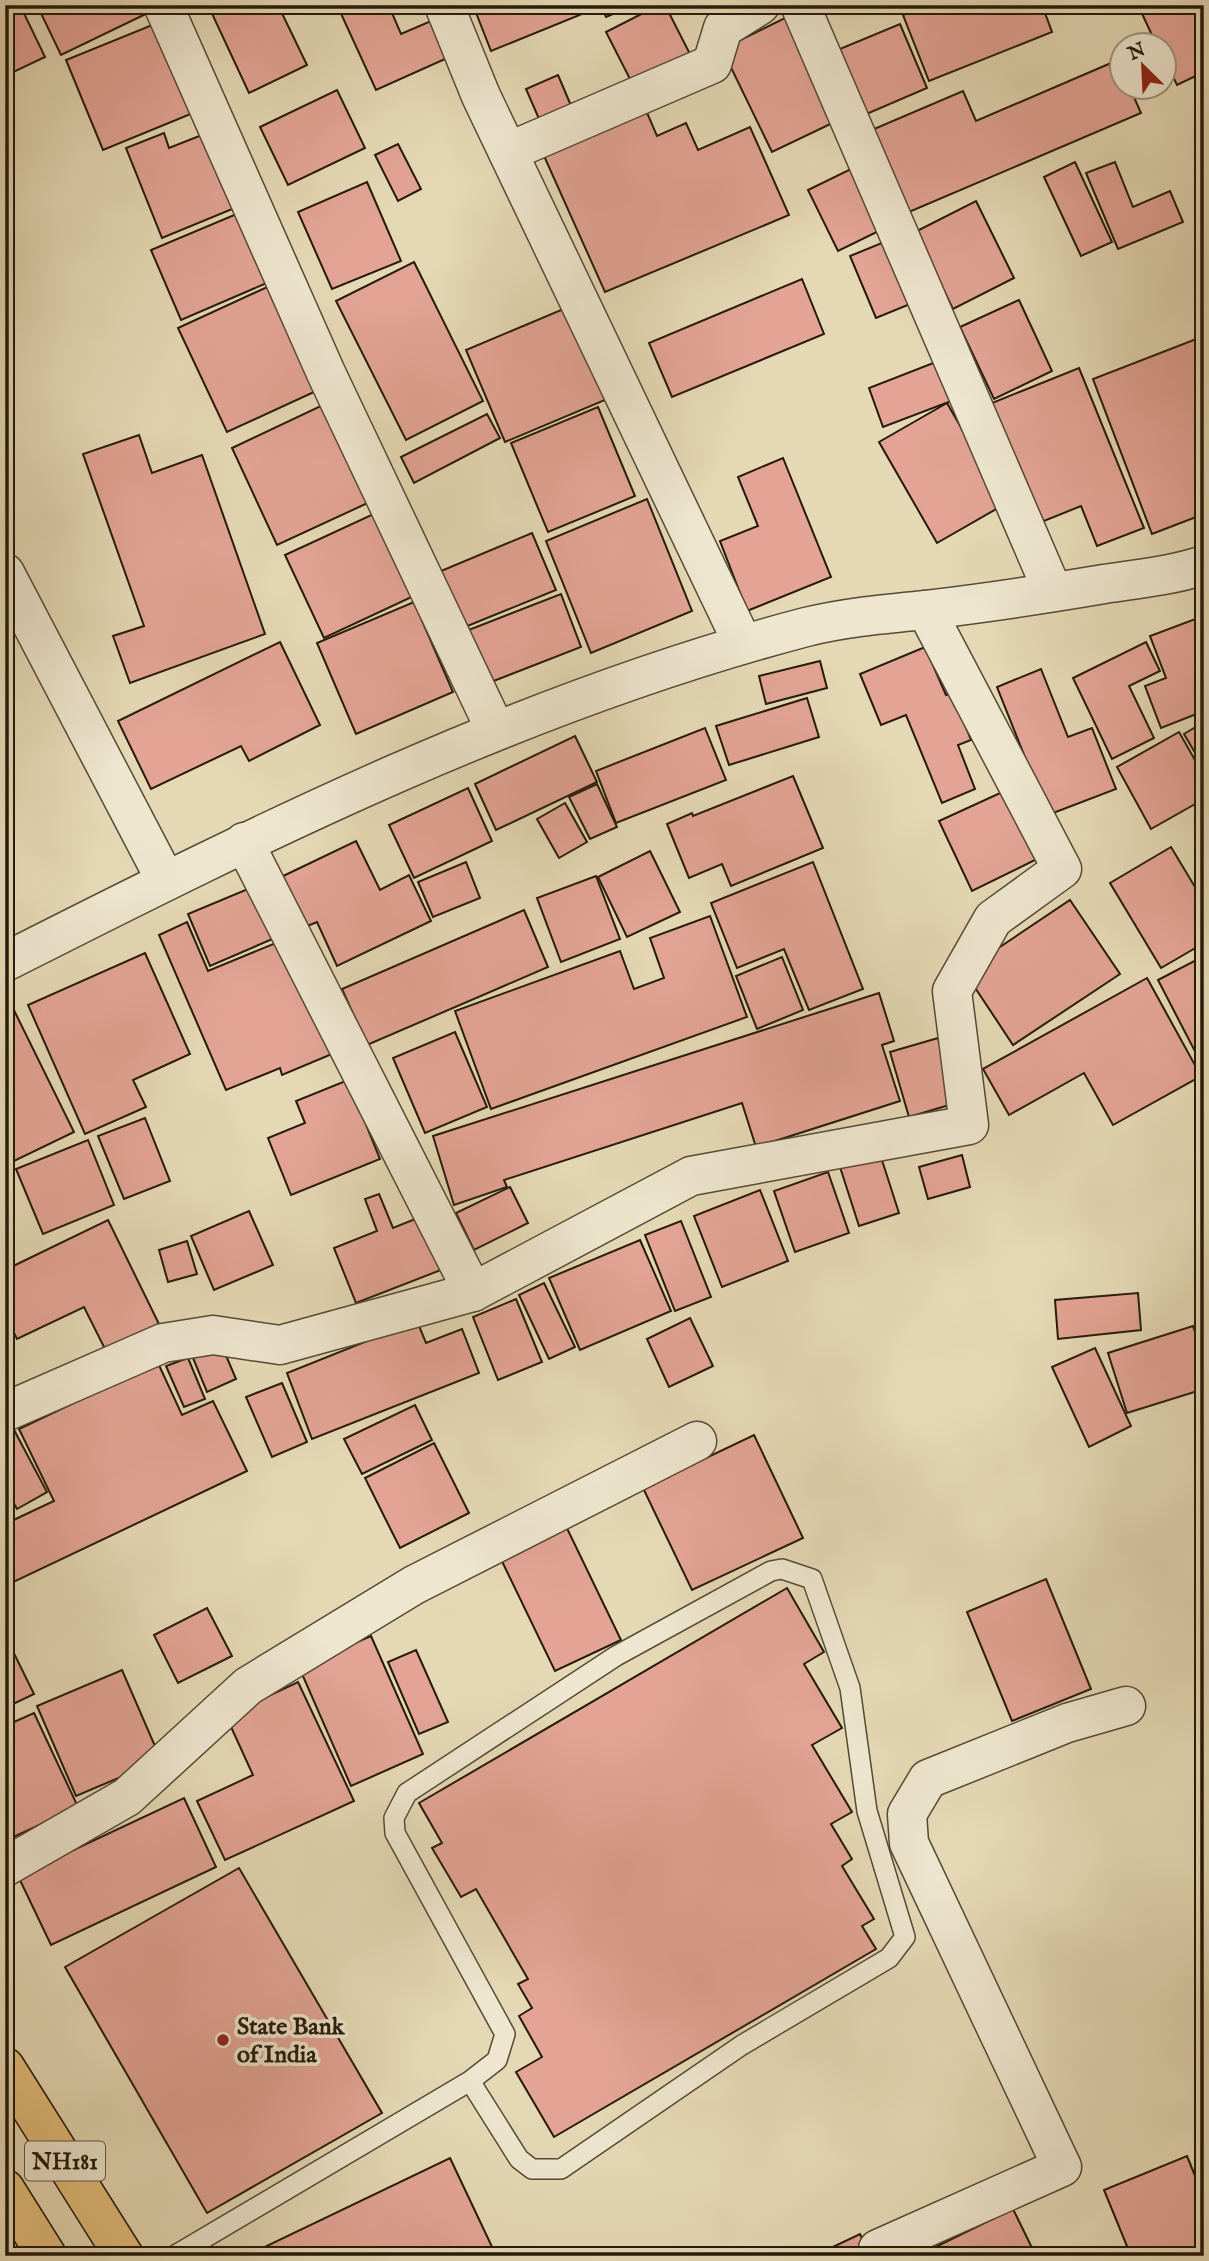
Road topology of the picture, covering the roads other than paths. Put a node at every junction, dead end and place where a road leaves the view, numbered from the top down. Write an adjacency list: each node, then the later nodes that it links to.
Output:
1 (163, 5): 11 (street)
2 (444, 5): 5 (street)
3 (760, 5): 5 (street)
4 (800, 5): 8 (street)
5 (508, 152): 10 (street)
6 (1204, 565): 8 (street)
7 (5, 573): 13 (street)
8 (1053, 592): 9 (street)
9 (926, 610): 10 (street); 15 (street)
10 (743, 644): 11 (street)
11 (495, 729): 12 (street)
12 (244, 842): 13 (street); 15 (street)
13 (166, 881): 14 (street)
14 (5, 962)
15 (473, 1292): 16 (street)
16 (5, 1412)
17 (697, 1441): 19 (street)
18 (1125, 1706): 26 (street)
19 (5, 1867)
20 (5, 2067): 24 (highway, NH181)
21 (470, 2081): 21 (lane); 25 (lane)
22 (5, 2189): 23 (highway, NH181)
23 (47, 2256)
24 (124, 2256)
25 (174, 2256)
26 (881, 2256)

